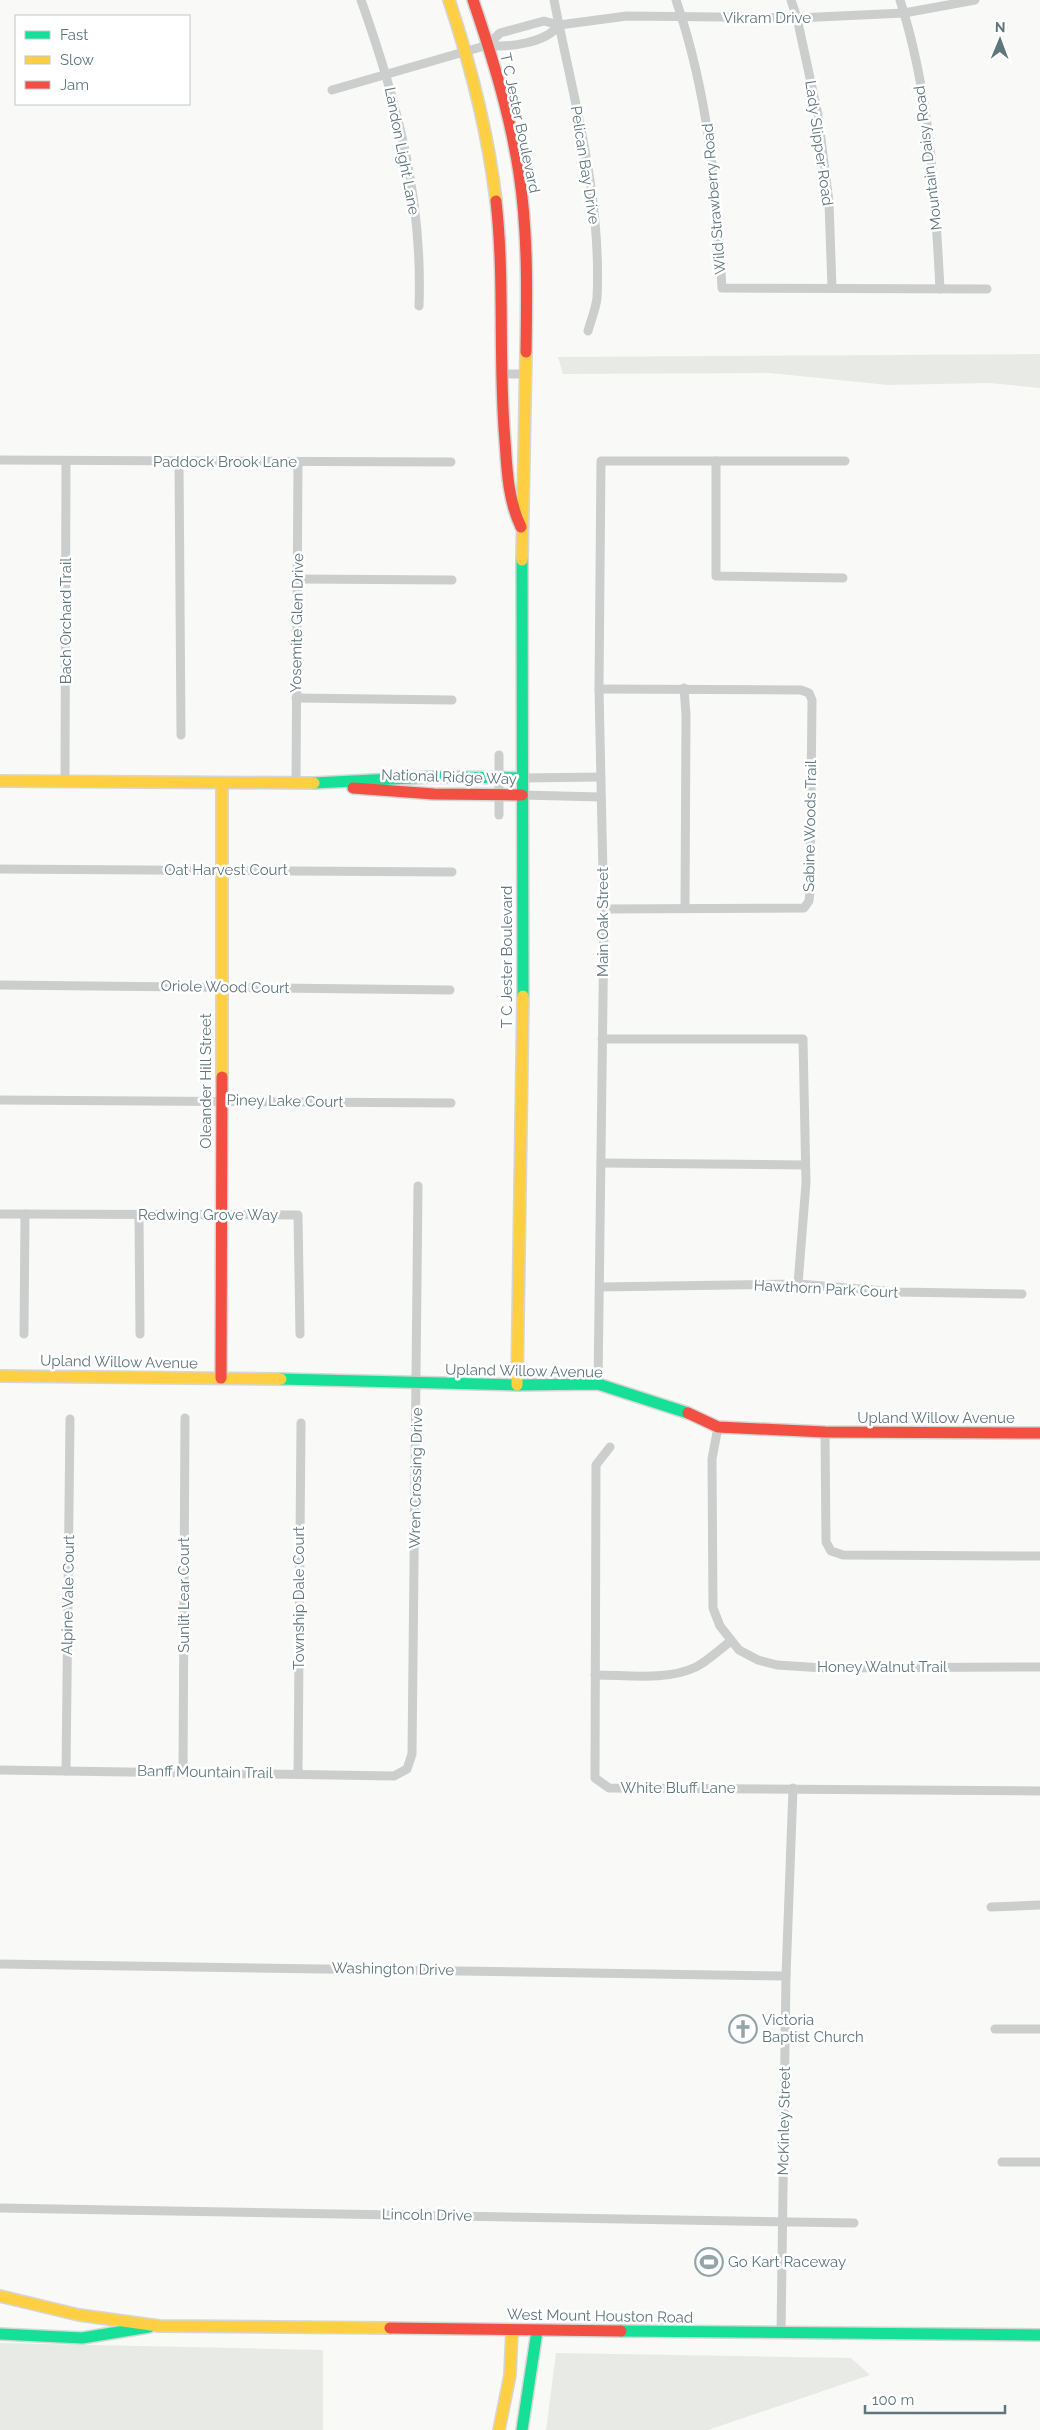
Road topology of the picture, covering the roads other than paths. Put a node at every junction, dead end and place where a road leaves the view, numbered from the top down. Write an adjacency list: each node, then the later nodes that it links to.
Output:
1 (361, 0): 15 (street, Landon Light Lane)
2 (449, 0): 14 (street, T C Jester Boulevard)
3 (473, 0): 13 (street, T C Jester Boulevard)
4 (554, 0): 12 (street, Pelican Bay Drive)
5 (676, 0): 10 (street, Wild Strawberry Road)
6 (791, 0): 11 (street, Lady Slipper Road)
7 (900, 0): 9 (street, Mountain Daisy Road)
8 (975, 0): 9 (street, Vikram Drive)
9 (904, 14): 11 (street, Vikram Drive); 18 (street, Mountain Daisy Road)
10 (682, 18): 11 (street, Vikram Drive); 12 (street, Vikram Drive); 17 (street, Wild Strawberry Road)
11 (797, 18): 17 (street, Lady Slipper Road)
12 (559, 25): 13 (street, Vikram Drive); 13 (street, Vikram Drive); 21 (street, Pelican Bay Drive)
13 (488, 45): 14 (street, Vikram Drive); 23 (street, T C Jester Boulevard)
14 (467, 51): 15 (street, Vikram Drive); 22 (street, T C Jester Boulevard)
15 (386, 73): 16 (street, Vikram Drive); 20 (street, Landon Light Lane)
16 (332, 90)
17 (832, 288): 18 (street, Wild Strawberry Road)
18 (940, 289): 19 (street, Wild Strawberry Road)
19 (987, 289)
20 (419, 306)
21 (588, 331)
22 (500, 374): 23 (street); 31 (street, T C Jester Boulevard)
23 (526, 374): 31 (street, T C Jester Boulevard)
24 (0, 460): 25 (street, Paddock Brook Lane)
25 (66, 460): 26 (street, Paddock Brook Lane); 45 (street, Bach Orchard Trail)
26 (178, 461): 29 (street, Paddock Brook Lane); 39 (street)
27 (716, 461): 28 (street); 32 (street); 36 (street, Main Oak Street)
28 (845, 461)
29 (298, 462): 30 (street, Paddock Brook Lane); 33 (street, Yosemite Glen Drive)
30 (451, 462)
31 (522, 529): 42 (street, T C Jester Boulevard)
32 (843, 578)
33 (298, 579): 34 (street); 37 (street, Yosemite Glen Drive)
34 (452, 580)
35 (684, 688): 36 (street); 55 (street); 55 (street, Sabine Woods Trail)
36 (599, 690): 43 (street, Main Oak Street)
37 (296, 698): 38 (street); 47 (street, Yosemite Glen Drive)
38 (452, 700)
39 (181, 735)
40 (499, 755): 41 (street)
41 (498, 778): 42 (street, National Ridge Way); 47 (street, National Ridge Way); 48 (street)
42 (522, 778): 43 (street, National Ridge Way); 49 (street, T C Jester Boulevard)
43 (601, 778): 50 (street, Main Oak Street)
44 (0, 782): 45 (street, National Ridge Way)
45 (65, 782): 46 (street, National Ridge Way)
46 (222, 783): 47 (street, National Ridge Way); 53 (street, Oleander Hill Street)
47 (296, 784): 48 (street, National Ridge Way)
48 (498, 795): 49 (street, National Ridge Way); 51 (street)
49 (522, 795): 50 (street, National Ridge Way); 81 (street, T C Jester Boulevard)
50 (601, 797): 56 (street, Main Oak Street)
51 (498, 815)
52 (0, 869): 53 (street, Oat Harvest Court)
53 (222, 870): 54 (street, Oat Harvest Court); 58 (street, Oleander Hill Street)
54 (452, 872)
55 (685, 908): 56 (street, Sabine Woods Trail)
56 (604, 909): 60 (street, Main Oak Street)
57 (0, 985): 58 (street, Oriole Wood Court)
58 (222, 987): 59 (street, Oriole Wood Court); 62 (street, Oleander Hill Street)
59 (450, 990)
60 (602, 1039): 64 (street, Main Oak Street); 65 (street)
61 (0, 1100): 62 (street, Piney Lake Court)
62 (221, 1101): 63 (street, Piney Lake Court); 70 (street, Oleander Hill Street)
63 (451, 1103)
64 (602, 1163): 65 (street); 72 (street, Main Oak Street)
65 (805, 1165): 71 (street)
66 (418, 1186): 79 (street, Wren Crossing Drive)
67 (0, 1214): 68 (street, Redwing Grove Way)
68 (25, 1214): 69 (street, Redwing Grove Way); 74 (street)
69 (139, 1214): 70 (street, Redwing Grove Way); 75 (street)
70 (220, 1215): 76 (street, Redwing Grove Way); 78 (street, Oleander Hill Street)
71 (798, 1284): 72 (street, Hawthorn Park Court); 73 (street, Hawthorn Park Court)
72 (600, 1288): 80 (street, Main Oak Street)
73 (1022, 1294)
74 (24, 1334)
75 (140, 1334)
76 (300, 1334)
77 (0, 1376): 78 (street, Upland Willow Avenue)
78 (221, 1378): 79 (street, Upland Willow Avenue)
79 (417, 1384): 81 (street, Upland Willow Avenue); 93 (street, Wren Crossing Drive)
80 (598, 1384): 81 (street, Upland Willow Avenue); 85 (street, Upland Willow Avenue)
81 (517, 1386)
82 (70, 1418): 95 (street, Alpine Vale Court)
83 (186, 1418): 96 (street, Sunlit Lear Court)
84 (301, 1423): 97 (street, Township Dale Court)
85 (718, 1427): 86 (street, Upland Willow Avenue); 90 (street, Honey Walnut Trail)
86 (825, 1432): 87 (street, Upland Willow Avenue); 89 (street)
87 (1040, 1433)
88 (610, 1447): 92 (street, White Bluff Lane)
89 (1040, 1556)
90 (731, 1641): 91 (street, Honey Walnut Trail); 92 (street)
91 (1040, 1668)
92 (595, 1675): 98 (street, White Bluff Lane)
93 (407, 1769): 97 (street, Banff Mountain Trail)
94 (0, 1770): 95 (street, Banff Mountain Trail)
95 (66, 1771): 96 (street, Banff Mountain Trail)
96 (184, 1772): 97 (street, Banff Mountain Trail)
97 (298, 1774)
98 (793, 1788): 99 (street, White Bluff Lane); 103 (street, McKinley Street)
99 (1040, 1791)
100 (1040, 1905): 101 (street)
101 (991, 1906)
102 (0, 1964): 103 (street, Washington Drive)
103 (786, 1976): 109 (street, McKinley Street)
104 (995, 2029): 105 (street)
105 (1040, 2029)
106 (1002, 2162): 107 (street)
107 (1040, 2162)
108 (0, 2208): 109 (street, Lincoln Drive)
109 (783, 2222): 110 (street, Lincoln Drive); 115 (street, McKinley Street)
110 (854, 2223)
111 (0, 2296): 112 (street)
112 (160, 2326): 113 (street, West Mount Houston Road); 116 (street)
113 (512, 2330): 114 (street, West Mount Houston Road); 118 (street)
114 (537, 2331): 115 (street, West Mount Houston Road); 119 (street)
115 (781, 2333): 117 (street, West Mount Houston Road)
116 (0, 2334)
117 (1040, 2335)
118 (499, 2430)
119 (522, 2430)

